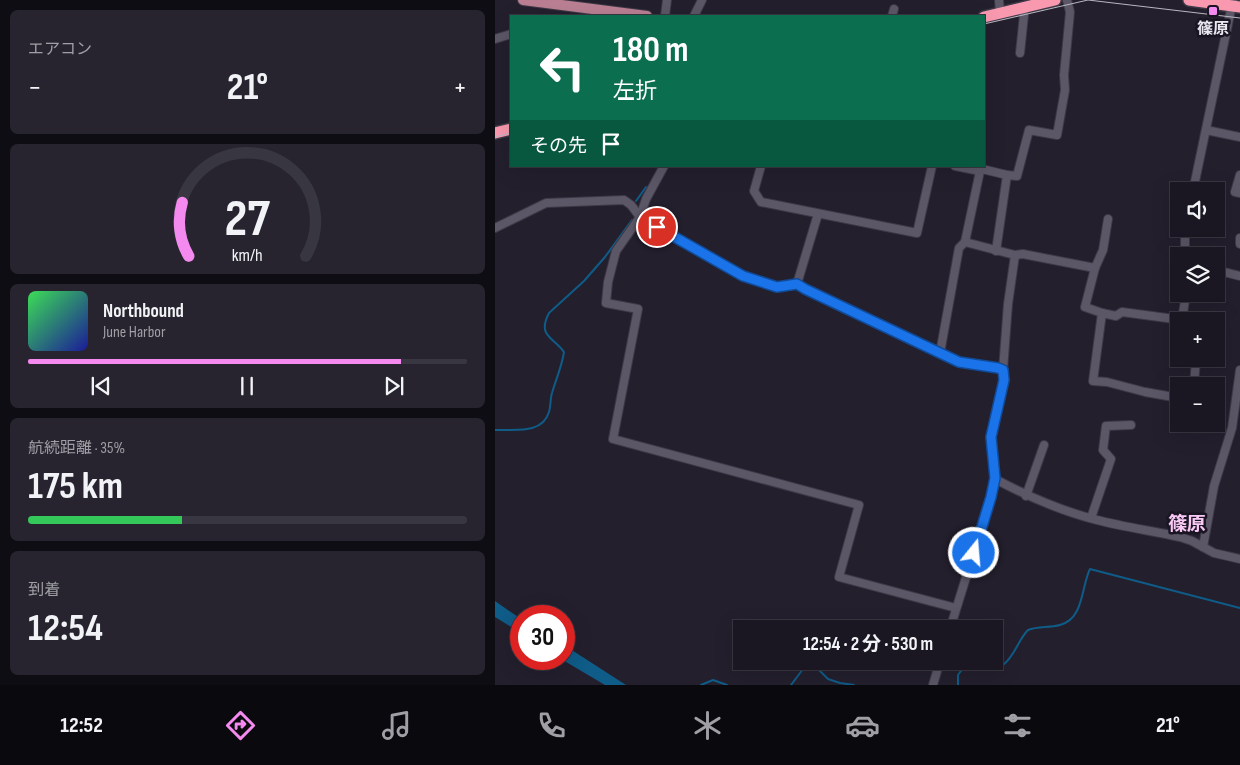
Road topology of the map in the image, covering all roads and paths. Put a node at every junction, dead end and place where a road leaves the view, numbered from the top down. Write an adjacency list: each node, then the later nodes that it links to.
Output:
1 (523, 0): 10 (main road)
2 (667, 0): 13 (street)
3 (702, 0): 14 (street)
4 (999, 0): 11 (street)
5 (1055, 0): 9 (highway)
6 (1067, 0): 28 (street)
7 (1189, 0): 8 (highway)
8 (1235, 4): 20 (street)
9 (1023, 8): 11 (highway); 18 (street)
10 (577, 12): 12 (main road)
11 (1000, 13): 15 (highway)
12 (630, 15)
13 (665, 15)
14 (694, 15)
15 (985, 17)
16 (510, 34): 17 (street)
17 (495, 39)
18 (1020, 53)
19 (510, 129): 21 (highway)
20 (1206, 130): 22 (street); 30 (street)
21 (495, 133)
22 (1240, 137)
23 (663, 167): 33 (street)
24 (761, 167): 32 (street)
25 (932, 167): 32 (street)
26 (959, 167): 27 (street)
27 (981, 172): 28 (street); 37 (street)
28 (1007, 174): 39 (street)
29 (1240, 174): 31 (street)
30 (1195, 182)
31 (1240, 193)
32 (817, 214): 44 (street)
33 (640, 217): 35 (street); 44 (street); 59 (street)
34 (1108, 219): 41 (street)
35 (495, 228)
36 (1240, 238): 38 (street)
37 (965, 242): 39 (street); 47 (street)
38 (1240, 244)
39 (996, 251): 40 (street)
40 (1015, 255): 41 (street); 48 (street)
41 (1095, 268): 45 (street)
42 (1225, 272): 43 (street)
43 (1240, 276)
44 (797, 284): 47 (street)
45 (1102, 313): 46 (street); 51 (street)
46 (1170, 318)
47 (940, 353): 48 (street)
48 (1003, 370): 54 (street)
49 (1240, 370): 50 (street)
50 (1238, 390): 57 (street)
51 (1170, 396)
52 (1131, 425): 56 (street)
53 (1044, 445): 55 (street)
54 (995, 478): 55 (street); 59 (street)
55 (1026, 496): 56 (street)
56 (1091, 518): 57 (street)
57 (1203, 546): 58 (street)
58 (1240, 558)
59 (956, 608): 60 (street)
60 (953, 620)
61 (937, 670): 62 (street)
62 (933, 685)

